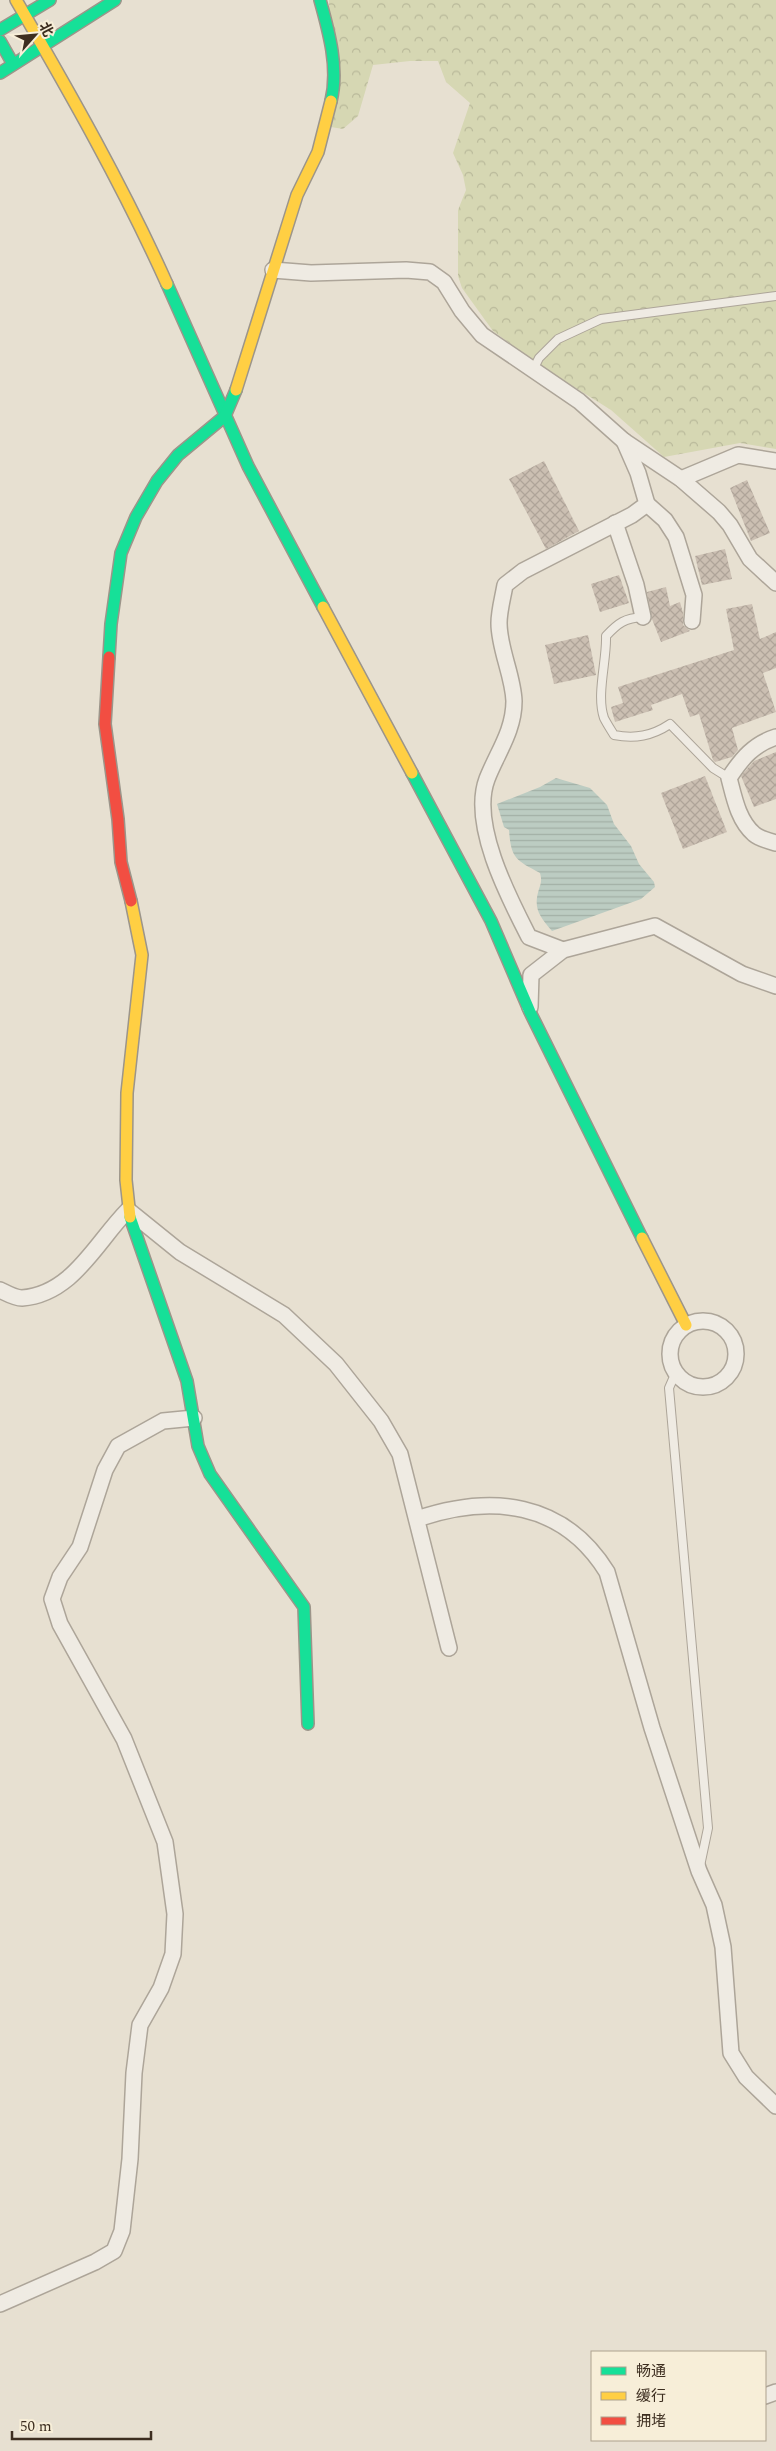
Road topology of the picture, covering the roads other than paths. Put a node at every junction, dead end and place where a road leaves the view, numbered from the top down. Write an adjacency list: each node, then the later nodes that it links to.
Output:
1 (16, 0): 5 (street)
2 (50, 0): 5 (street)
3 (115, 0): 8 (street)
4 (320, 0): 11 (street)
5 (25, 15): 6 (street); 8 (street)
6 (0, 30)
7 (0, 41): 9 (street)
8 (43, 45): 9 (street); 14 (street)
9 (14, 64): 10 (street)
10 (0, 73)
11 (273, 270): 13 (street); 14 (street)
12 (776, 296): 13 (lane)
13 (532, 372): 15 (street)
14 (225, 416): 28 (street); 29 (street)
15 (624, 441): 17 (street); 18 (street)
16 (776, 461): 17 (street)
17 (681, 480): 20 (street)
18 (647, 504): 19 (street); 22 (street)
19 (615, 523): 21 (street); 26 (street)
20 (776, 583)
21 (643, 617): 24 (lane)
22 (692, 621)
23 (776, 736): 24 (street)
24 (729, 778): 25 (street)
25 (776, 843)
26 (563, 950): 27 (street); 28 (street)
27 (776, 986)
28 (530, 1012): 31 (street)
29 (128, 1210): 30 (street); 33 (street); 34 (street)
30 (0, 1290)
31 (686, 1325): 32 (street); 32 (street)
32 (676, 1372): 37 (lane)
33 (194, 1418): 36 (street); 39 (street)
34 (417, 1519): 35 (street); 37 (street)
35 (449, 1648)
36 (308, 1724)
37 (699, 1871): 38 (street)
38 (776, 2106)
39 (0, 2304)

